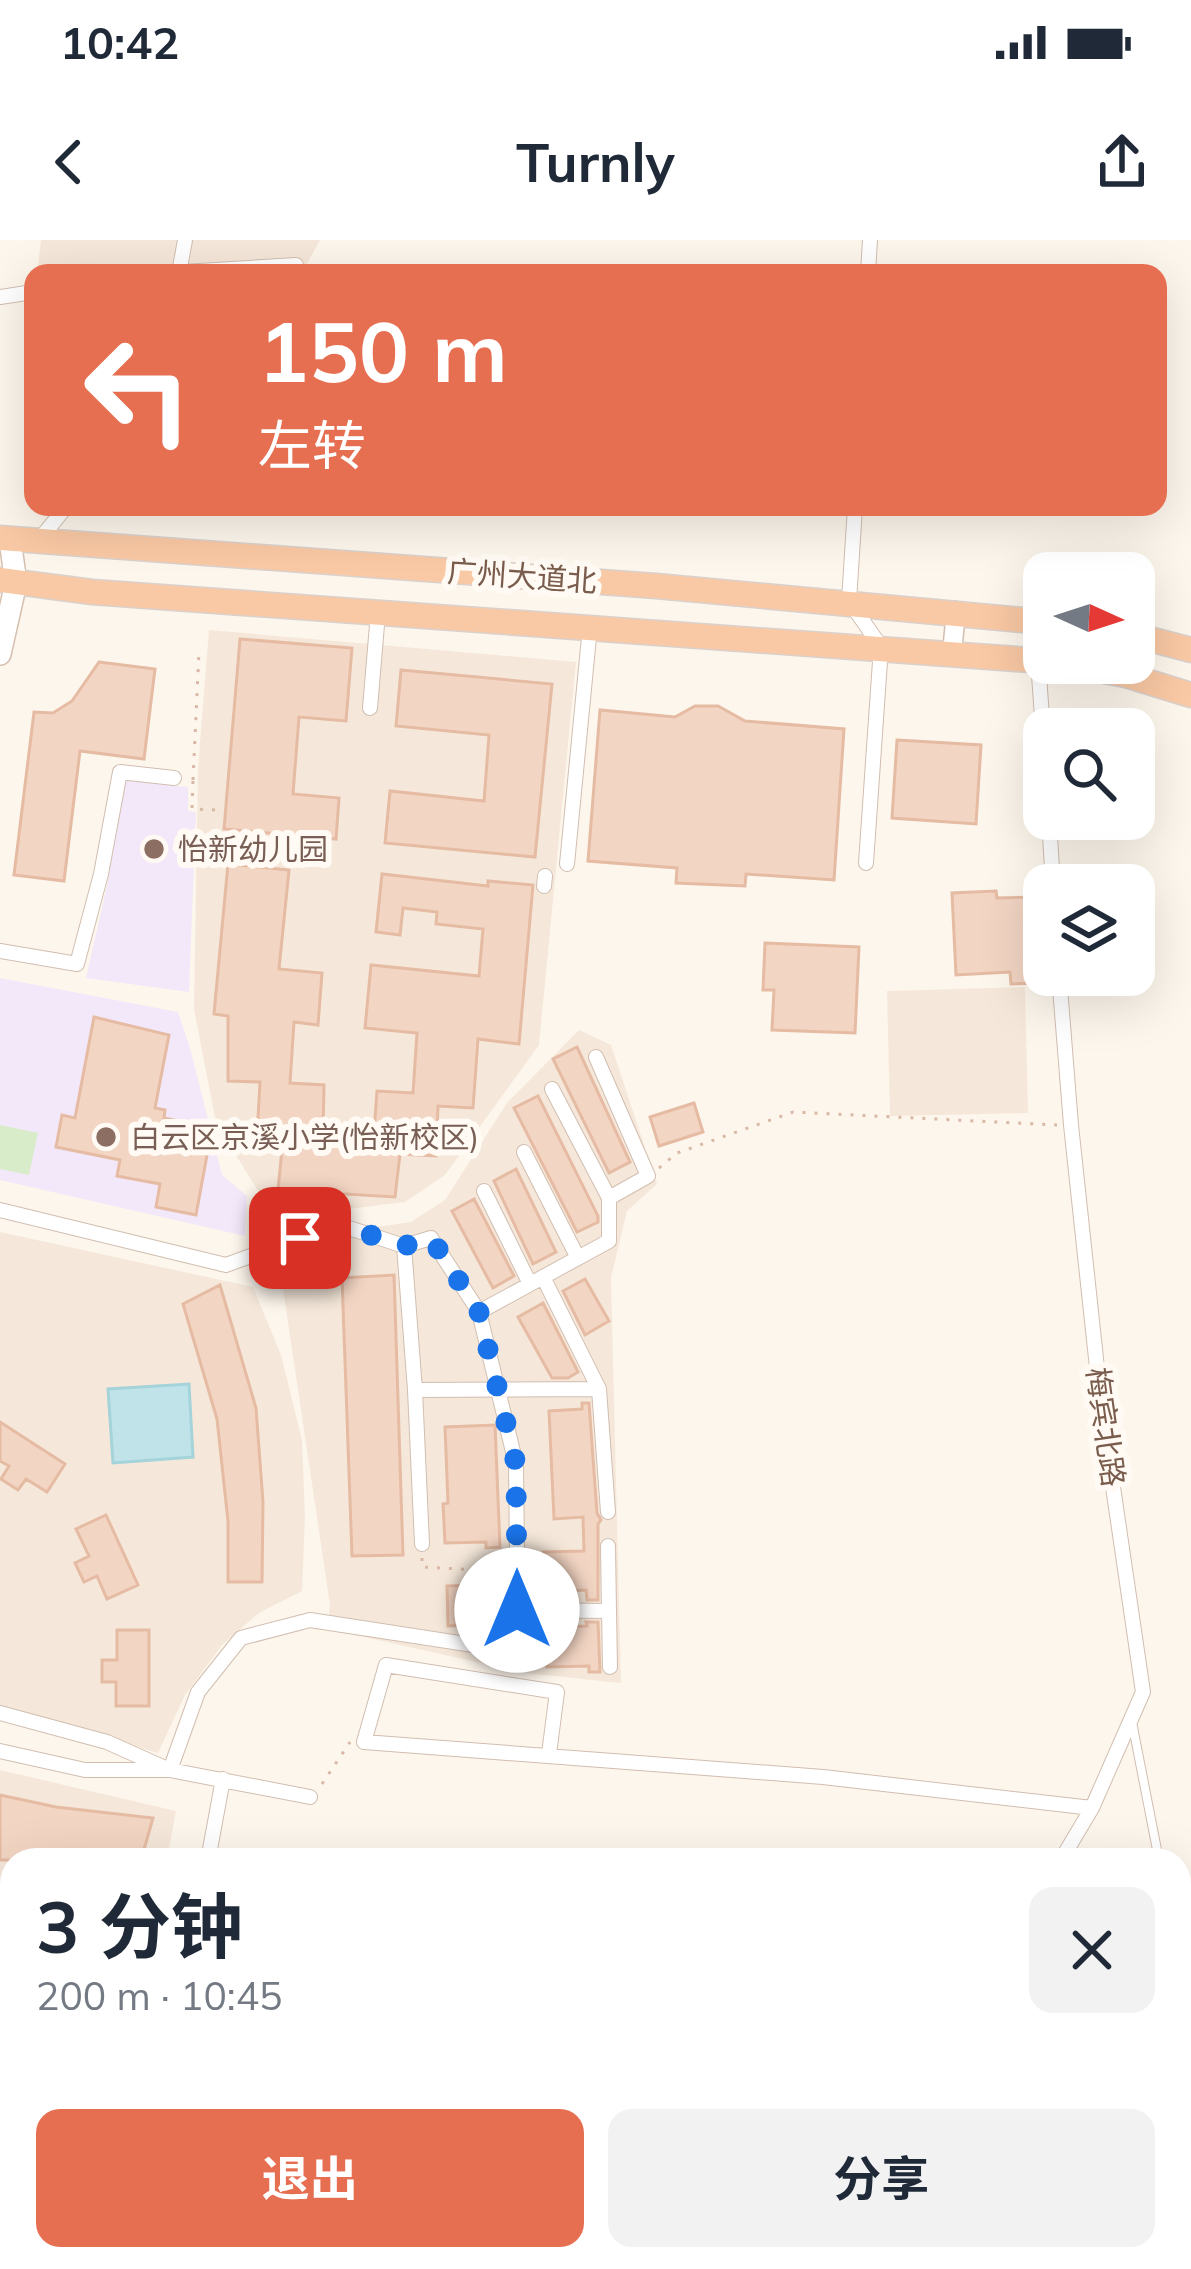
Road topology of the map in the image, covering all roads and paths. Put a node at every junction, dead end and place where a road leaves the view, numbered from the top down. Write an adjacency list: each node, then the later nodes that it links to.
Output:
1 (53, 516): 3 (street)
2 (854, 516): 5 (street)
3 (12, 545): 4 (main road); 5 (highway, 广州大道北)
4 (8, 582): 7 (highway, 广州大道北); 15 (main road)
5 (849, 602): 6 (highway, 广州大道北); 11 (street)
6 (956, 611): 8 (highway, 广州大道北); 14 (street)
7 (378, 613): 9 (highway, 广州大道北); 19 (street)
8 (1023, 619)
9 (590, 627): 11 (highway, 广州大道北); 23 (street)
10 (1155, 641): 12 (highway)
11 (881, 647): 14 (highway, 广州大道北); 22 (street)
12 (1191, 650)
13 (200, 651): 21 (path)
14 (952, 653): 16 (highway, 广州大道北)
15 (0, 654)
16 (1023, 660)
17 (1155, 683): 18 (highway, 广州大道北)
18 (1191, 695)
19 (370, 708)
20 (174, 778): 24 (street)
21 (217, 810)
22 (866, 863)
23 (567, 865)
24 (0, 951)
25 (1061, 996): 28 (street, 梅宾北路)
26 (596, 1057): 30 (street)
27 (552, 1089): 32 (street)
28 (1070, 1125): 30 (path); 50 (street, 梅宾北路)
29 (524, 1152): 35 (street)
30 (648, 1176): 32 (street)
31 (484, 1191): 36 (street)
32 (609, 1198): 35 (street)
33 (0, 1210): 34 (street)
34 (404, 1246): 37 (street); 40 (street)
35 (578, 1258): 36 (street)
36 (537, 1280): 37 (street); 39 (street)
37 (479, 1312): 38 (street)
38 (497, 1387): 39 (street); 40 (street); 46 (street)
39 (599, 1389): 41 (street)
40 (415, 1390): 42 (street)
41 (608, 1512)
42 (422, 1544)
43 (608, 1546): 47 (street)
44 (422, 1567): 45 (path)
45 (502, 1571)
46 (517, 1610): 47 (street); 54 (street)
47 (609, 1611): 48 (street)
48 (610, 1667)
49 (0, 1713): 54 (street)
50 (1131, 1720): 57 (street, 梅宾北路); 60 (lane)
51 (349, 1742): 56 (path)
52 (0, 1750): 54 (street)
53 (548, 1754): 53 (street); 57 (street)
54 (170, 1770): 55 (street)
55 (223, 1779): 56 (street); 58 (street)
56 (310, 1797)
57 (1092, 1808): 59 (street, 梅宾北路)
58 (210, 1848)
59 (1068, 1848)
60 (1158, 1848)

